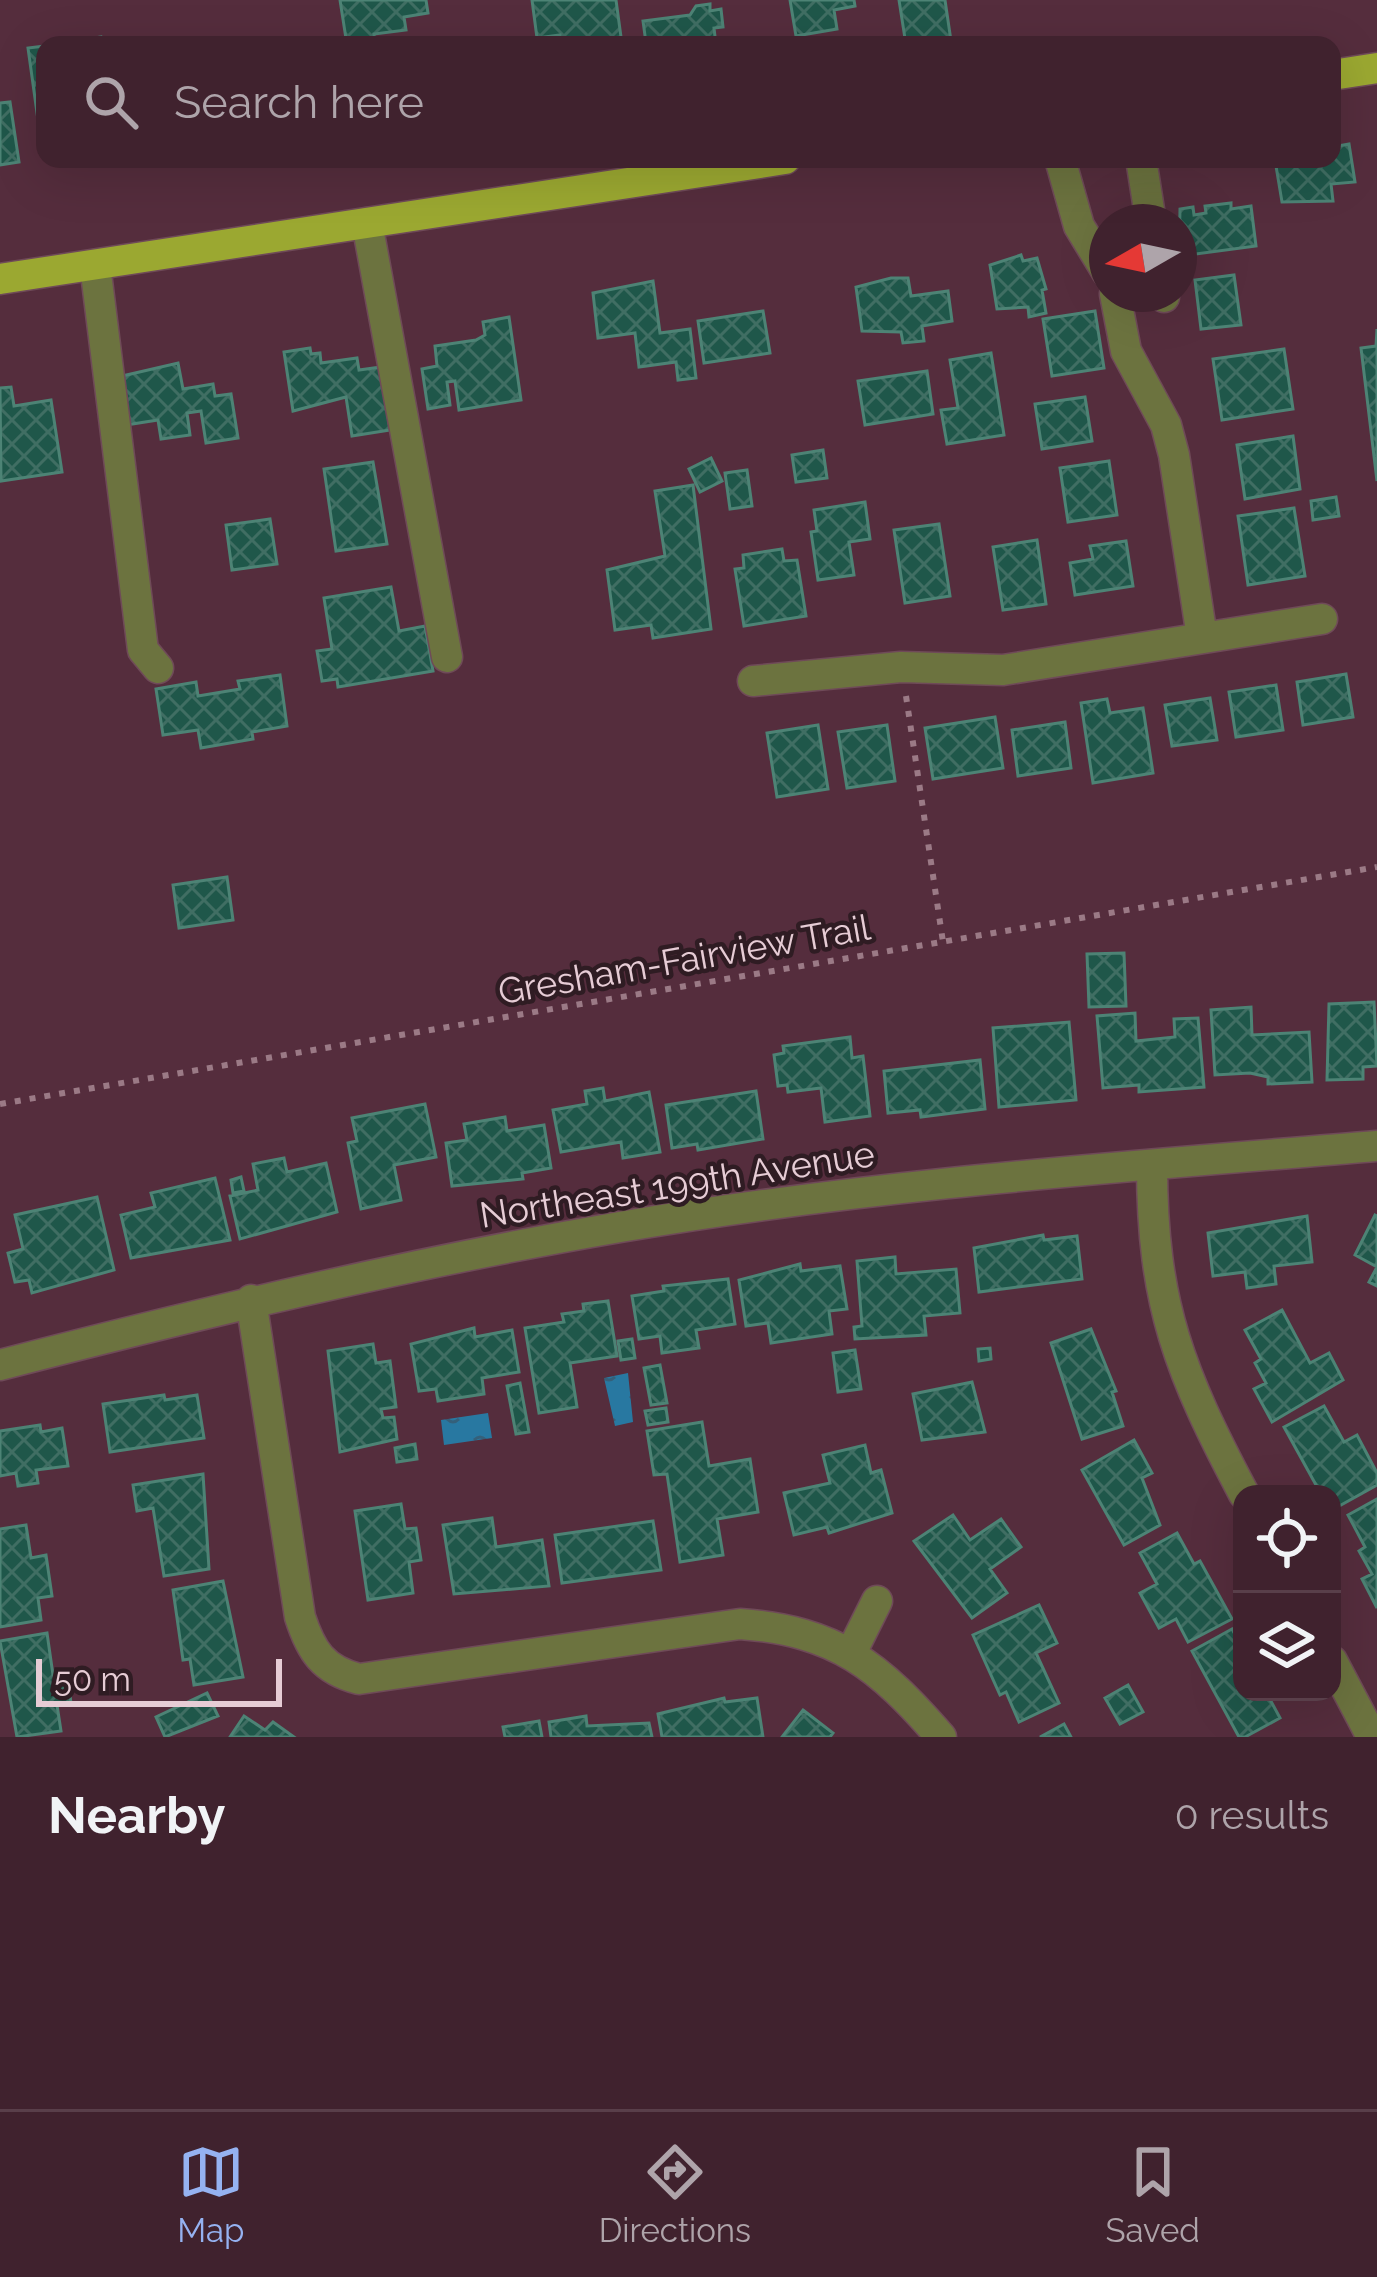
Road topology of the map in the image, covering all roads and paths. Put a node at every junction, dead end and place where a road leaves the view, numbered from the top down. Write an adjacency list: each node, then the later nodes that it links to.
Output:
1 (1377, 68): 2 (main road)
2 (1341, 74)
3 (726, 168): 7 (main road)
4 (1062, 168): 8 (street)
5 (1142, 168): 6 (street)
6 (1148, 204)
7 (368, 223): 9 (main road); 14 (street)
8 (1089, 243)
9 (95, 265): 10 (main road); 16 (street)
10 (0, 280)
11 (1118, 312): 13 (street)
12 (1322, 619): 13 (street)
13 (1202, 637): 15 (street)
14 (447, 657)
15 (901, 667): 17 (street); 19 (path)
16 (158, 668)
17 (753, 680)
18 (1377, 867): 19 (path, Gresham-Fairview Trail)
19 (943, 942): 20 (path, Gresham-Fairview Trail)
20 (0, 1104)
21 (1377, 1146): 22 (street, Northeast 199th Avenue)
22 (1153, 1165): 23 (street, Northeast 199th Avenue); 25 (street)
23 (251, 1300): 24 (street, Northeast 199th Avenue); 27 (street)
24 (0, 1365)
25 (1239, 1485)
26 (878, 1601): 27 (street)
27 (853, 1651): 29 (street)
28 (1341, 1678): 30 (street)
29 (941, 1737)
30 (1372, 1737)

